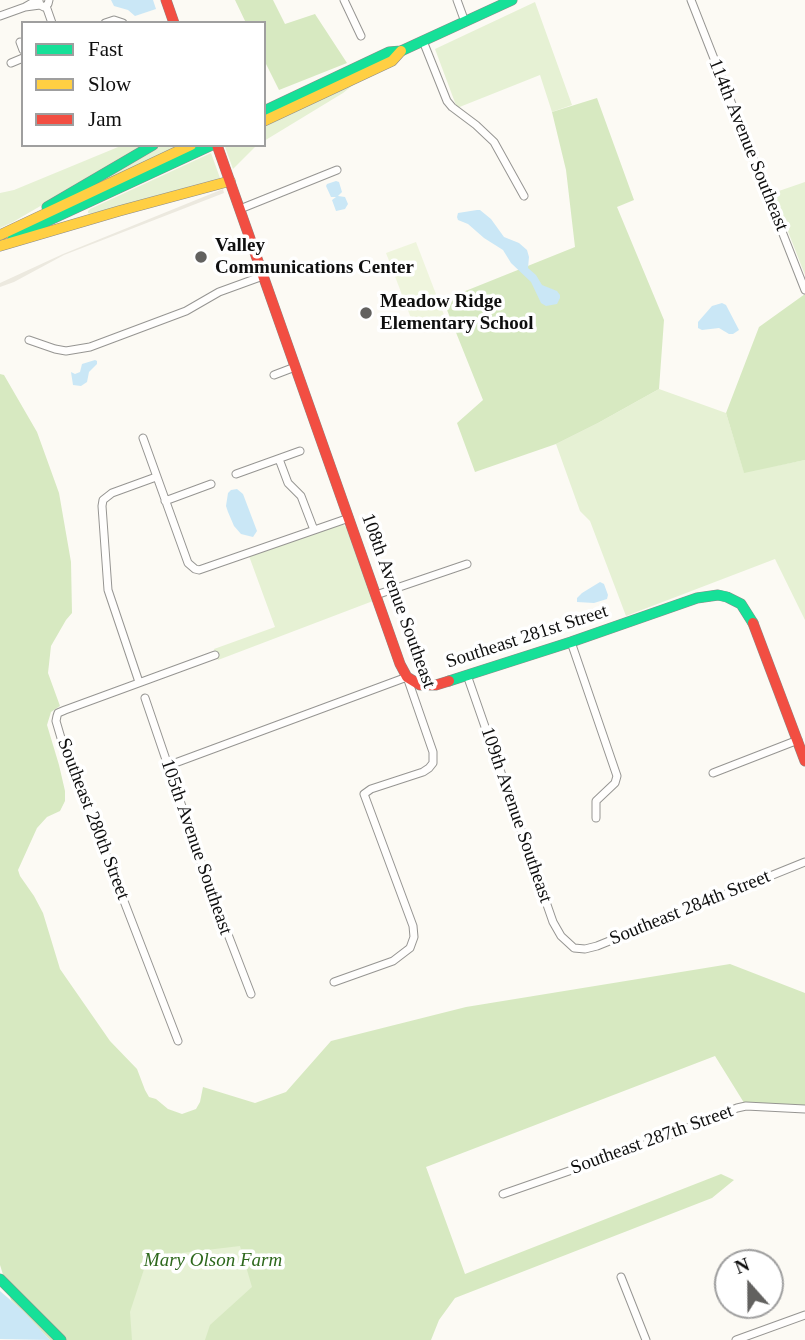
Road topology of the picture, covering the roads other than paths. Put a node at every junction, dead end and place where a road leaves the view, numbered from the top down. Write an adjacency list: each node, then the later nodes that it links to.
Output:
1 (166, 0): 9 (main road)
2 (344, 0): 11 (street)
3 (457, 0): 10 (street)
4 (512, 0): 10 (main road)
5 (691, 0): 29 (street, 114th Avenue Southeast)
6 (44, 2): 7 (street); 8 (street)
7 (0, 16)
8 (51, 21)
9 (173, 21)
10 (465, 22): 12 (main road)
11 (361, 36)
12 (424, 41): 13 (main road); 24 (street)
13 (401, 51): 16 (main road); 17 (main road)
14 (21, 59): 15 (street)
15 (11, 62)
16 (266, 110)
17 (266, 120)
18 (150, 147): 26 (main road)
19 (187, 147): 26 (main road)
20 (211, 147): 27 (main road)
21 (216, 147): 23 (main road, 108th Avenue Southeast)
22 (337, 170): 25 (street)
23 (230, 181): 25 (main road, 108th Avenue Southeast); 27 (main road)
24 (524, 196)
25 (240, 209): 28 (main road, 108th Avenue Southeast)
26 (0, 234)
27 (0, 245)
28 (263, 276): 30 (street); 31 (main road, 108th Avenue Southeast)
29 (805, 290)
30 (29, 340)
31 (295, 367): 32 (street); 40 (main road, 108th Avenue Southeast)
32 (274, 375)
33 (143, 438): 37 (street)
34 (300, 451): 35 (street)
35 (279, 459): 36 (street); 41 (street)
36 (236, 474)
37 (156, 477): 39 (street); 48 (street)
38 (211, 484): 39 (street)
39 (165, 501): 41 (street)
40 (349, 518): 41 (street); 43 (main road, 108th Avenue Southeast)
41 (314, 530)
42 (467, 564): 43 (street)
43 (376, 595): 47 (main road, 108th Avenue Southeast)
44 (571, 642): 46 (main road, Southeast 281st Street); 50 (main road, Southeast 281st Street); 54 (street)
45 (215, 655): 48 (street, Southeast 280th Street)
46 (467, 675): 47 (main road, Southeast 281st Street); 56 (street, 109th Avenue Southeast)
47 (407, 677): 52 (street); 57 (street, 108th Avenue Southeast)
48 (139, 682): 59 (street, Southeast 280th Street)
49 (145, 698): 52 (street, 105th Avenue Southeast)
50 (798, 740): 51 (main road); 53 (street)
51 (805, 761)
52 (167, 766): 58 (street, 105th Avenue Southeast)
53 (713, 773)
54 (596, 818)
55 (805, 862): 56 (street, Southeast 284th Street)
56 (574, 948)
57 (334, 982)
58 (251, 994)
59 (178, 1041)
60 (805, 1109): 61 (street, Southeast 287th Street)
61 (503, 1194)
62 (621, 1277): 66 (street)
63 (0, 1279): 65 (main road)
64 (805, 1315): 67 (street)
65 (61, 1340)
66 (646, 1340)
67 (736, 1340)

